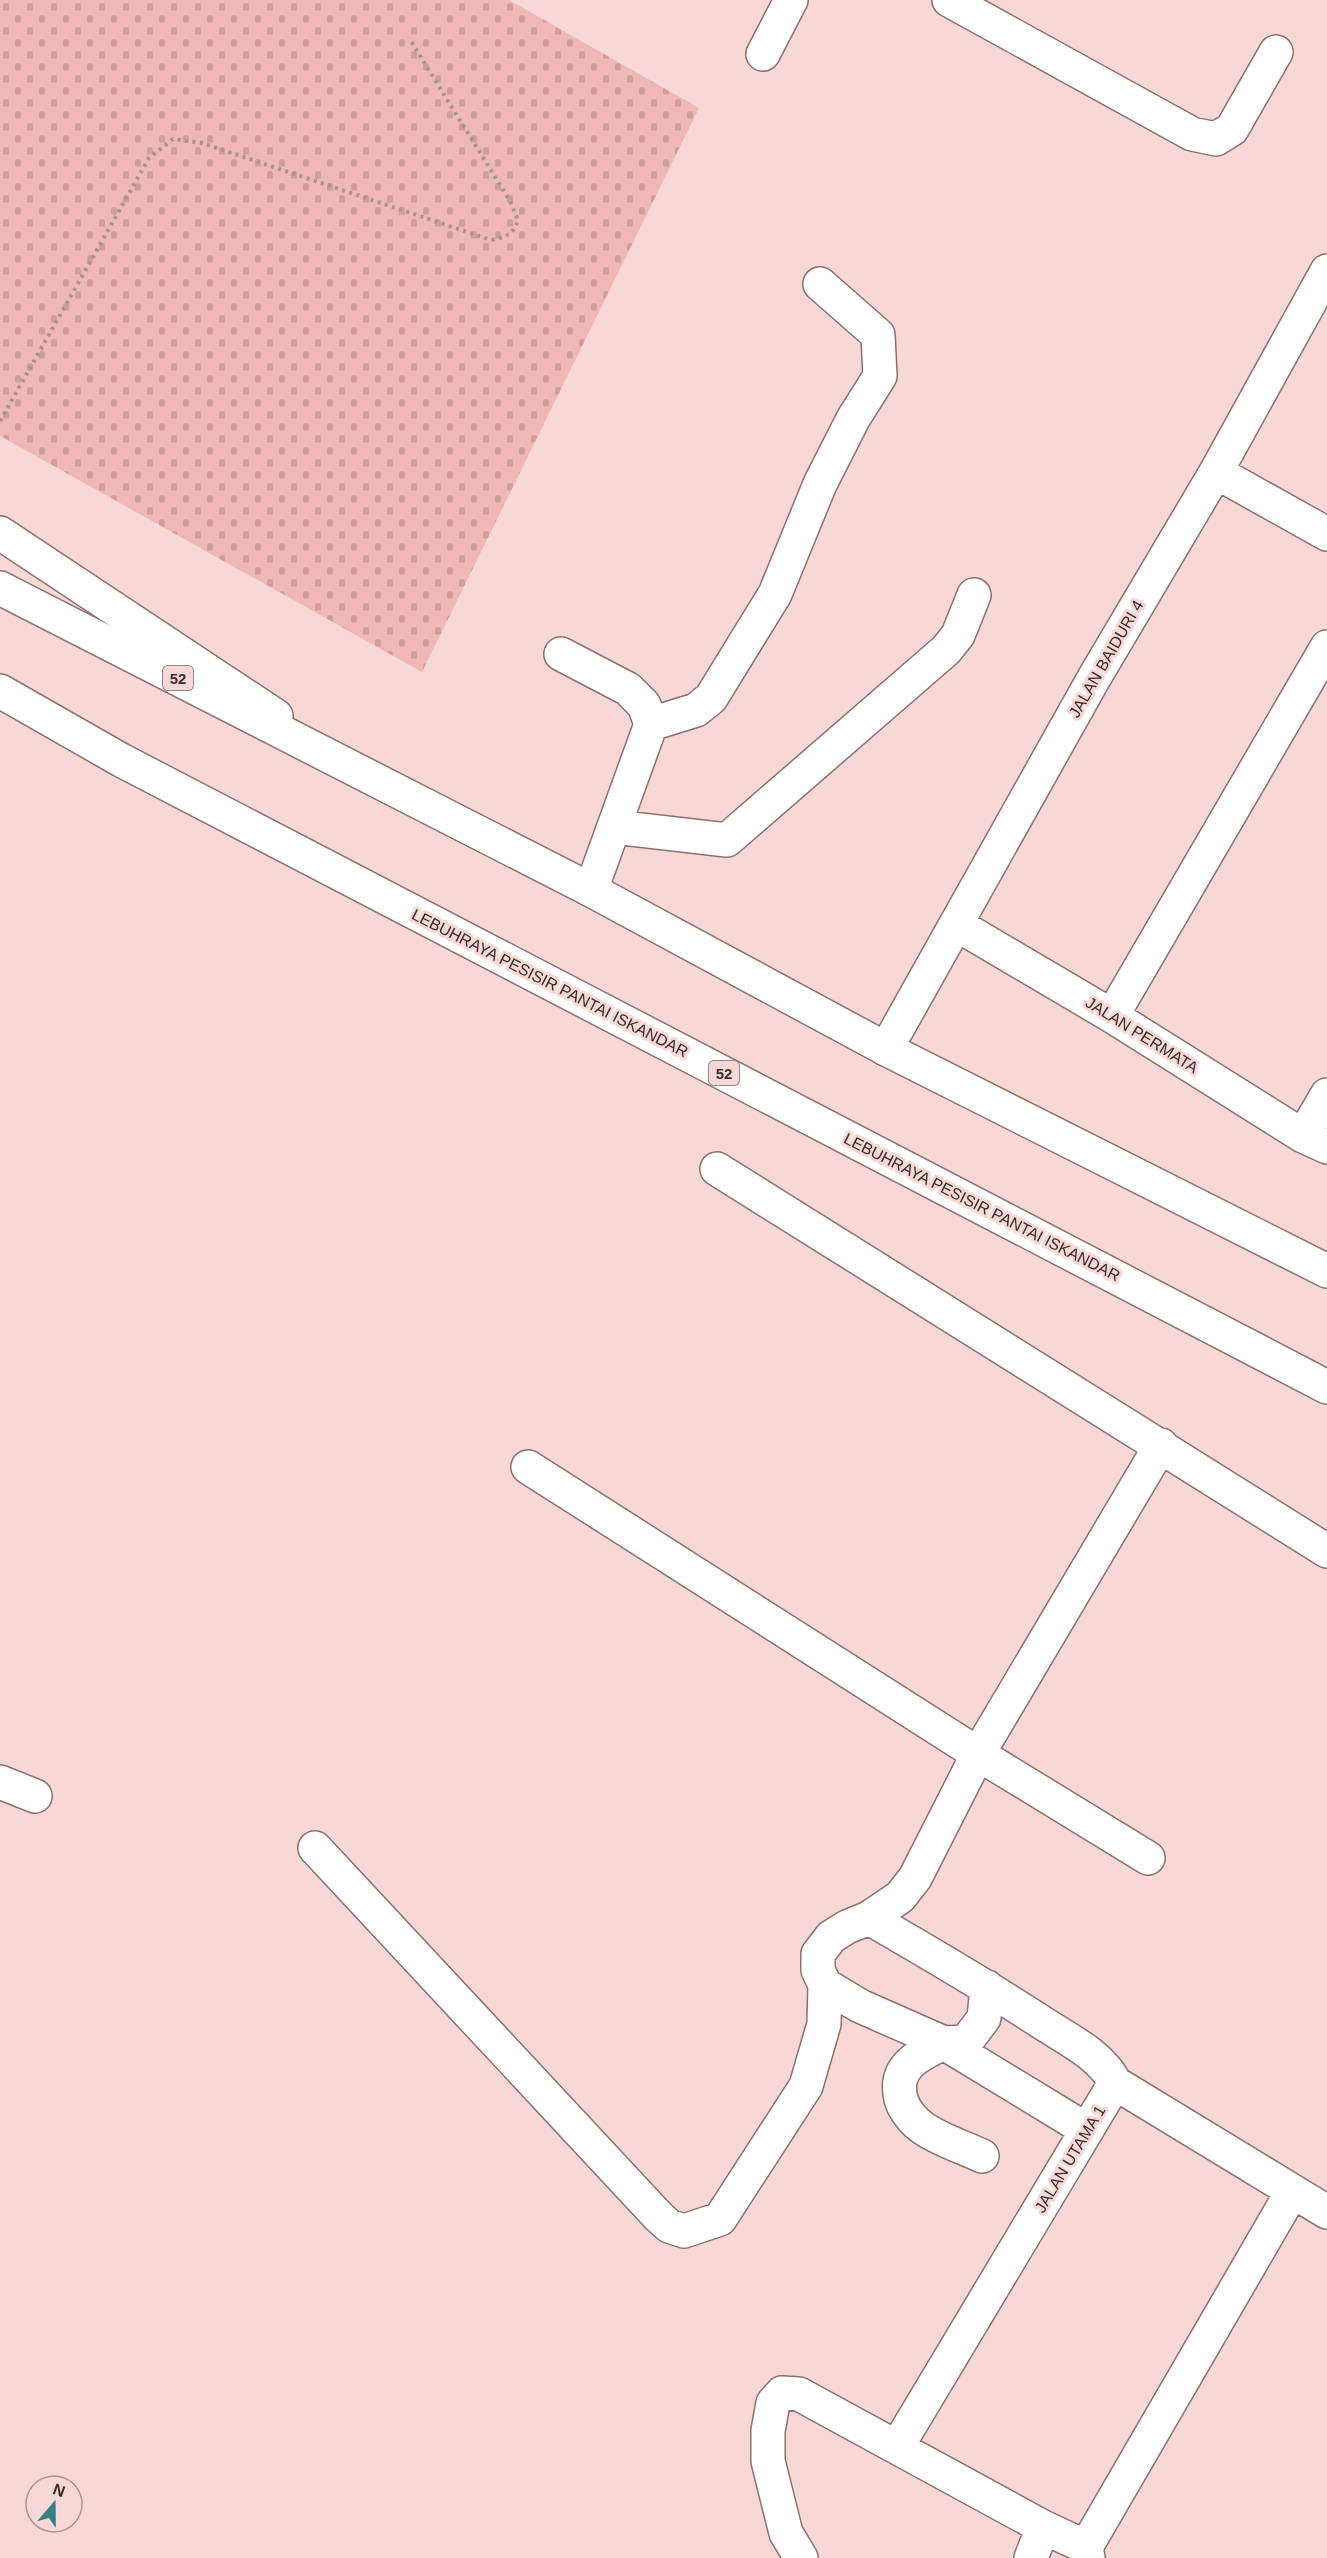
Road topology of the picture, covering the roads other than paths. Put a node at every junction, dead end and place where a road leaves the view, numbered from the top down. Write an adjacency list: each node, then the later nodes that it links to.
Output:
1 (791, 0): 4 (main road)
2 (949, 0): 3 (main road)
3 (1276, 52)
4 (764, 54)
5 (1327, 271): 7 (main road, JALAN BAIDURI 4)
6 (820, 284): 15 (main road)
7 (1216, 472): 9 (main road); 19 (main road, JALAN BAIDURI 4)
8 (0, 533): 16 (main road)
9 (1327, 534)
10 (0, 588): 16 (main road, 52)
11 (974, 595): 17 (main road)
12 (1327, 647): 20 (main road)
13 (561, 654): 15 (main road)
14 (0, 691): 26 (main road, LEBUHRAYA PESISIR PANTAI ISKANDAR / 52)
15 (651, 724): 17 (main road)
16 (355, 769): 18 (main road, 52)
17 (614, 828): 18 (main road)
18 (591, 890): 21 (main road, 52)
19 (956, 924): 20 (main road, JALAN PERMATA); 21 (main road, JALAN BAIDURI 4)
20 (1112, 1016): 23 (main road, JALAN PERMATA)
21 (886, 1049): 25 (main road, 52)
22 (1327, 1095): 23 (main road)
23 (1315, 1142)
24 (717, 1169): 27 (main road)
25 (1327, 1271)
26 (1327, 1387)
27 (1161, 1445): 29 (main road); 30 (main road)
28 (528, 1467): 30 (main road)
29 (1327, 1551)
30 (978, 1754): 34 (main road); 35 (main road)
31 (0, 1782): 32 (main road)
32 (35, 1796)
33 (315, 1848): 36 (main road)
34 (1148, 1858)
35 (869, 1918): 36 (main road); 37 (main road)
36 (825, 1985): 38 (main road)
37 (987, 1987): 38 (main road); 39 (main road)
38 (944, 2043): 40 (main road); 41 (main road)
39 (1115, 2084): 40 (main road, JALAN UTAMA 1); 42 (main road)
40 (1087, 2130): 44 (main road, JALAN UTAMA 1)
41 (982, 2156)
42 (1292, 2192): 43 (main road); 46 (main road)
43 (1327, 2212)
44 (897, 2447): 45 (main road); 47 (main road)
45 (1043, 2527): 46 (main road); 48 (main road)
46 (1087, 2552)
47 (801, 2558)
48 (1031, 2558)

